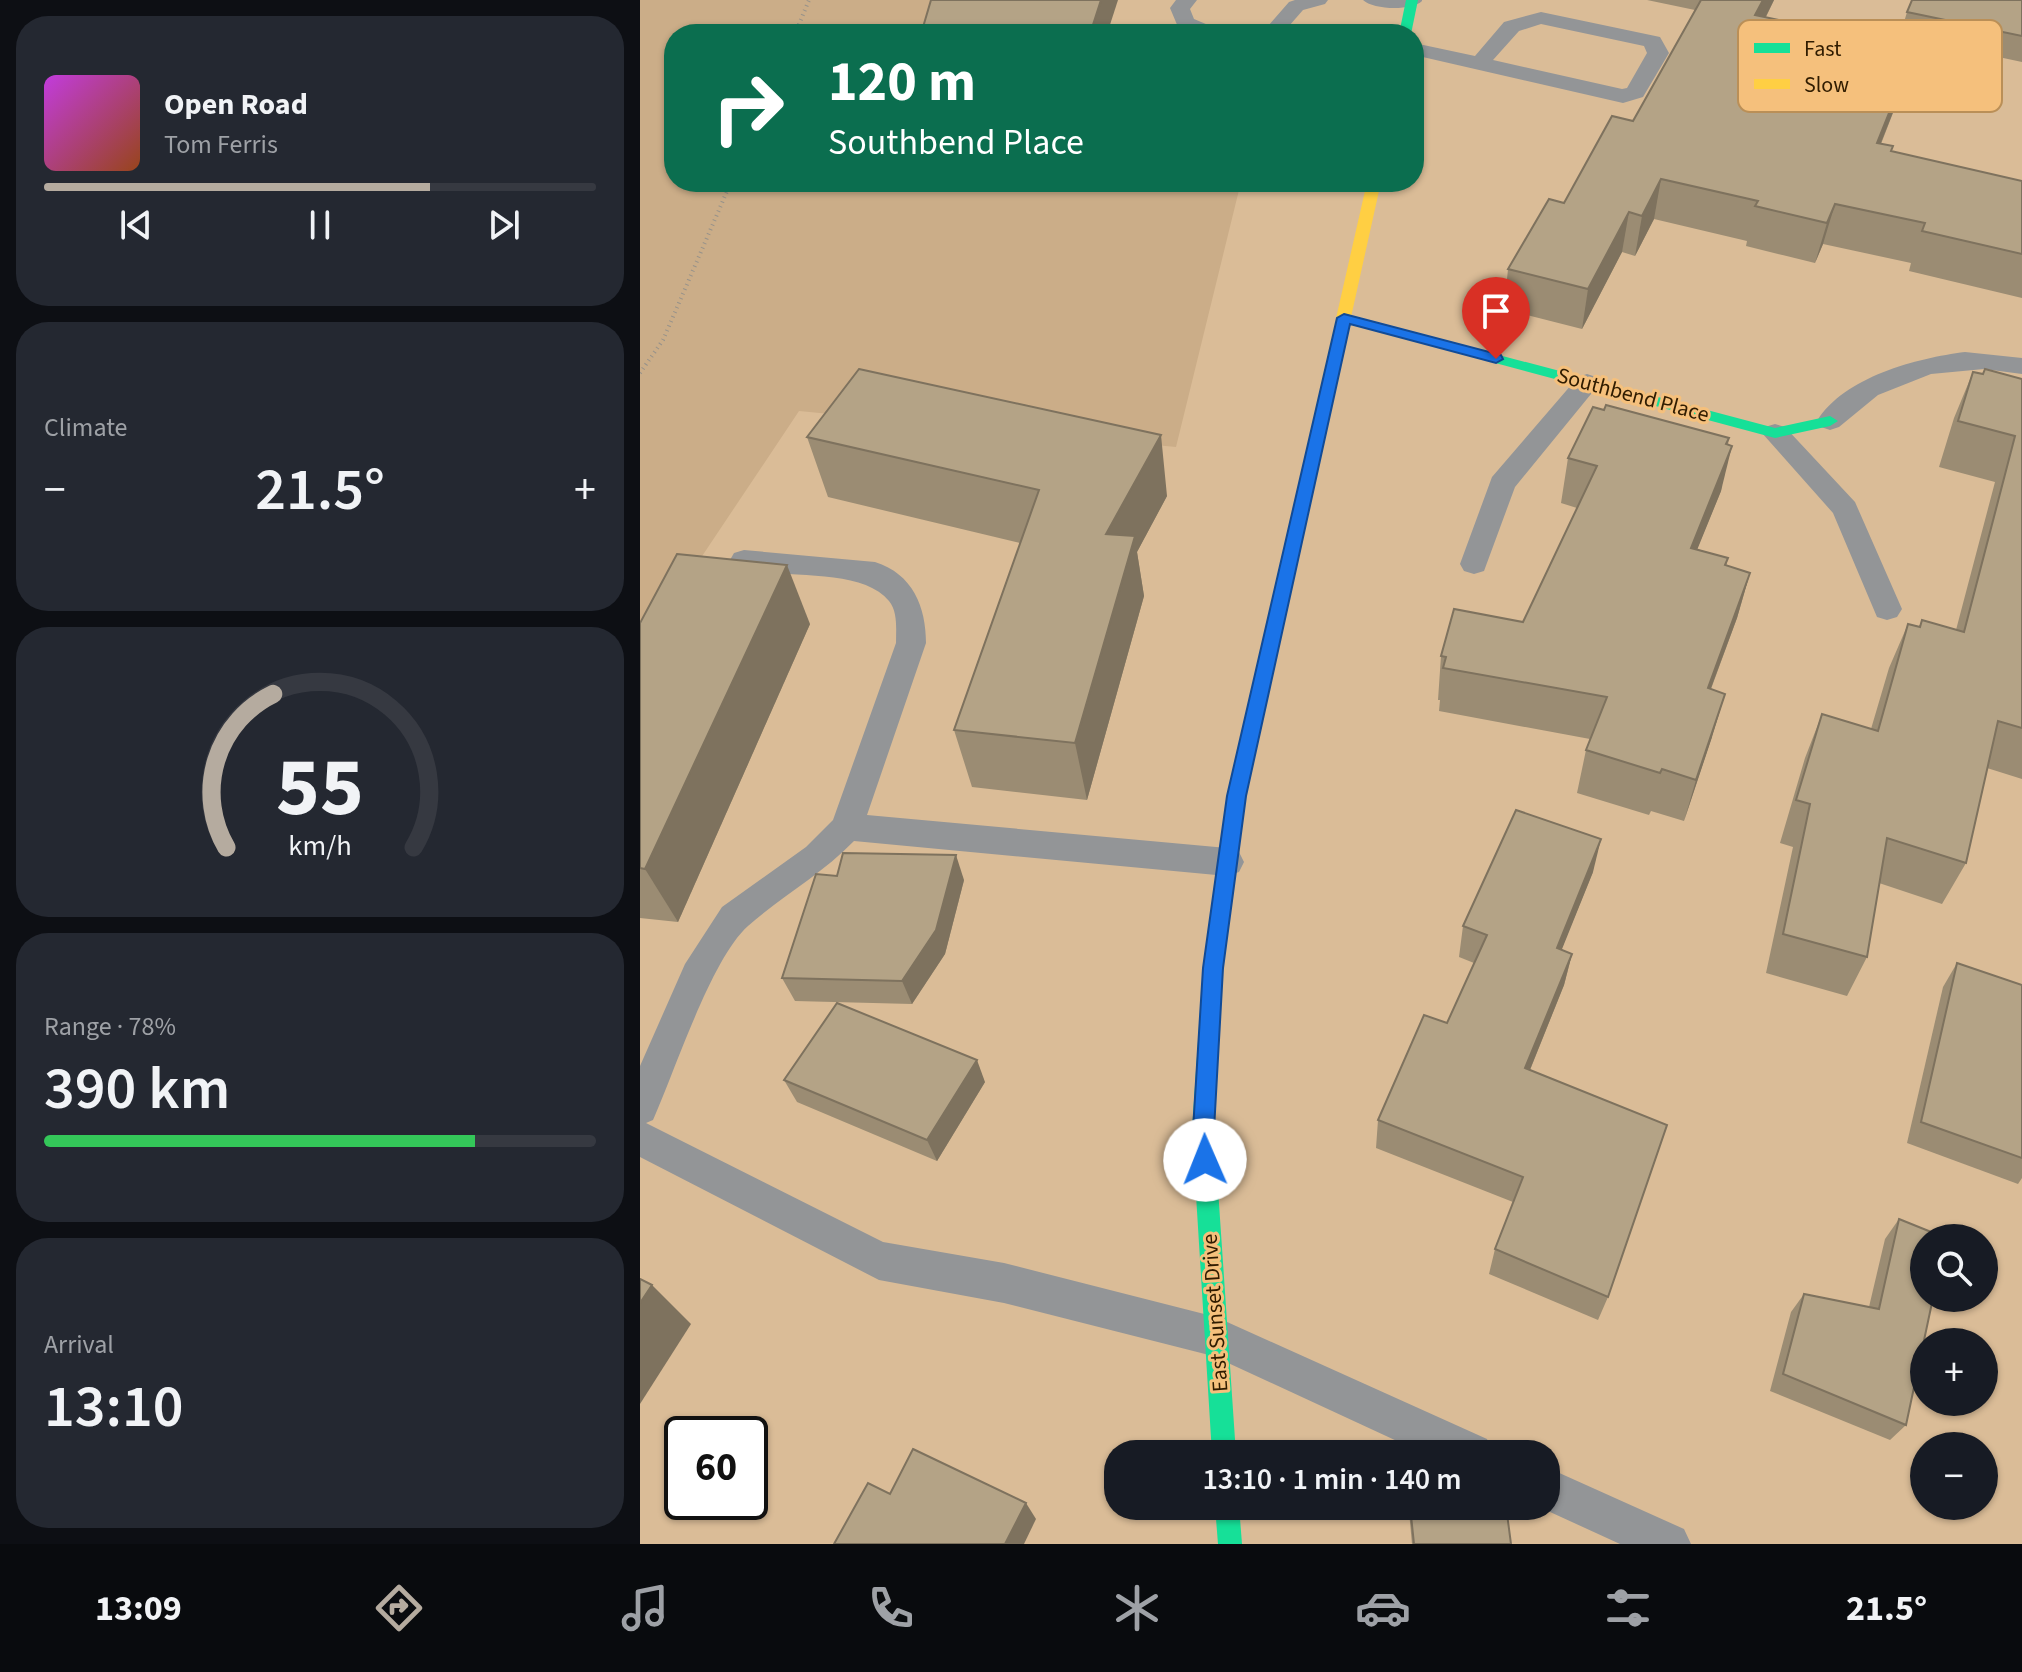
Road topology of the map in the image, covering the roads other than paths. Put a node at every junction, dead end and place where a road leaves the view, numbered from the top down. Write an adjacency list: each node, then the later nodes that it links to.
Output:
1 (1187, 0): 5 (lane)
2 (1318, 0): 6 (lane)
3 (1373, 0): 4 (lane)
4 (1412, 0): 7 (main road)
5 (1188, 24)
6 (1280, 24)
7 (1407, 24)
8 (1424, 51): 9 (lane)
9 (1480, 64): 9 (lane)
10 (1372, 192): 11 (main road, East Sunset Drive)
11 (1344, 318): 13 (main road, Southbend Place); 20 (main road, East Sunset Drive)
12 (2022, 366): 14 (lane)
13 (1587, 383): 15 (main road, Southbend Place); 17 (lane)
14 (1830, 421): 15 (main road, Southbend Place)
15 (1775, 433): 18 (lane)
16 (744, 560): 19 (lane)
17 (1474, 564)
18 (1887, 609)
19 (847, 827): 20 (lane); 21 (lane)
20 (1227, 862): 23 (main road, East Sunset Drive)
21 (640, 1108)
22 (640, 1138): 23 (lane)
23 (1216, 1337): 24 (main road, East Sunset Drive); 25 (lane)
24 (1223, 1440)
25 (1441, 1440)
26 (1560, 1494): 29 (lane)
27 (1228, 1520): 28 (main road)
28 (1230, 1544)
29 (1669, 1544)

